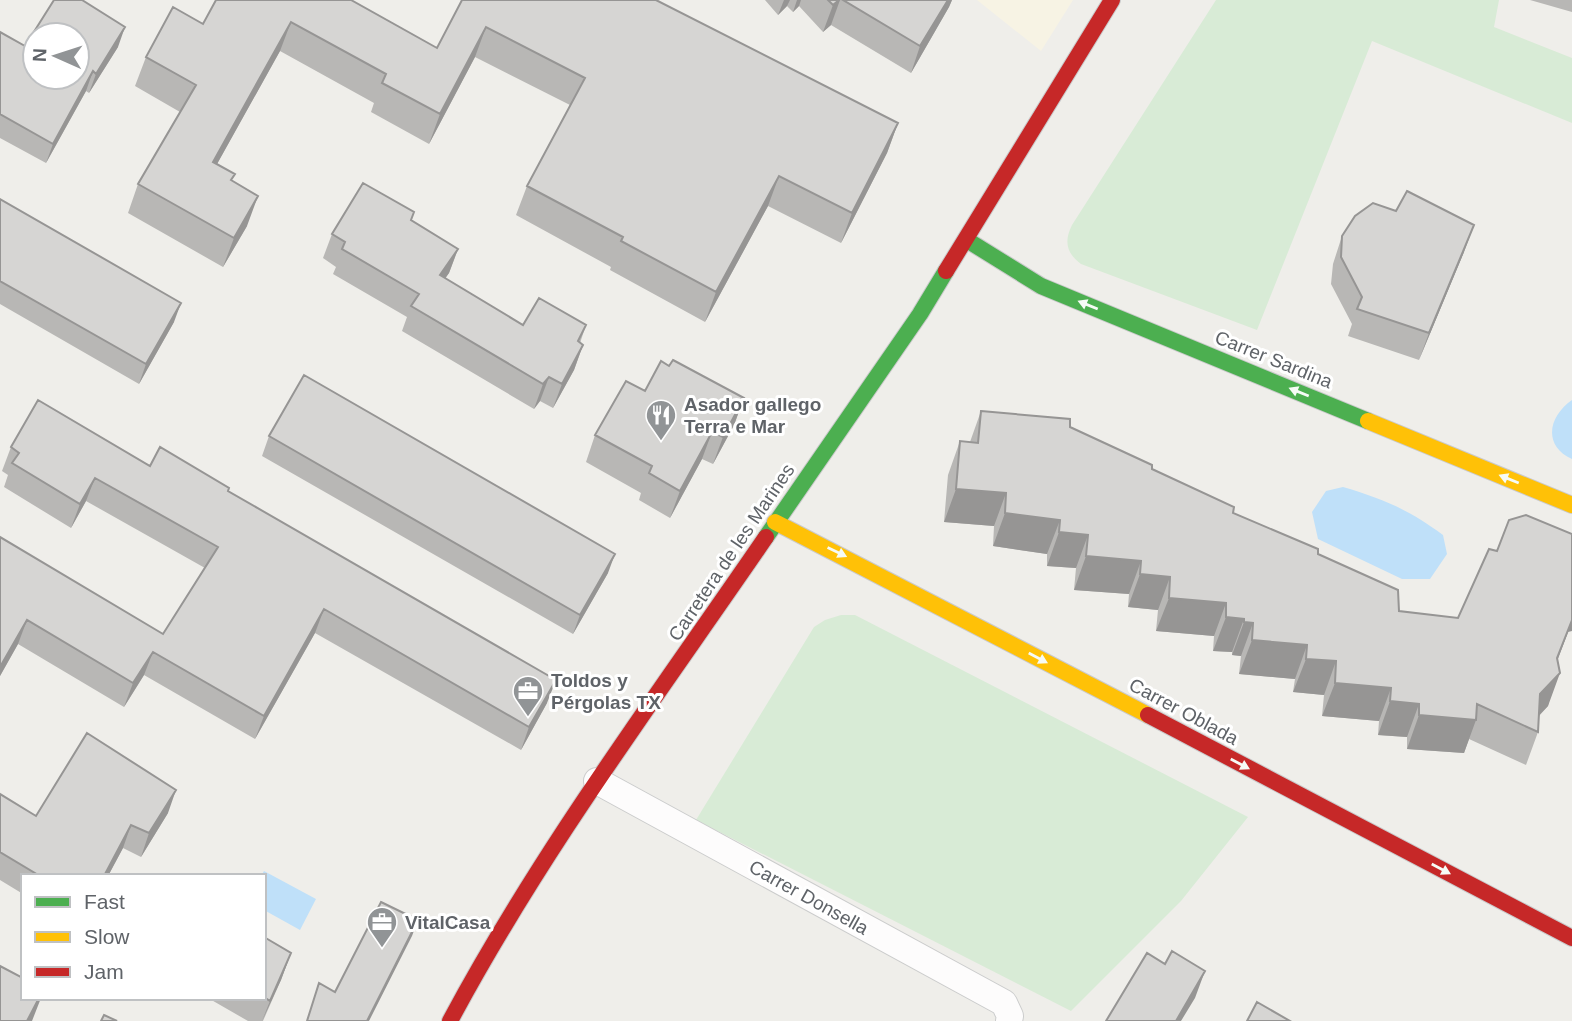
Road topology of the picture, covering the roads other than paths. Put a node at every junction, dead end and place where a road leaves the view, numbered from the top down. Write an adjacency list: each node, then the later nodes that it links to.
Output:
1 (1112, 0): 2 (street, Carretera de les Marines)
2 (967, 240): 3 (street, Carrer Sardina, one-way to 2); 4 (street, Carretera de les Marines)
3 (1572, 505)
4 (775, 522): 5 (street, Carretera de les Marines); 6 (street, Carrer Oblada, one-way to 6)
5 (597, 781): 7 (lane, Carrer Donsella); 8 (street, Carretera de les Marines)
6 (1572, 938)
7 (1011, 1019)
8 (450, 1021)

